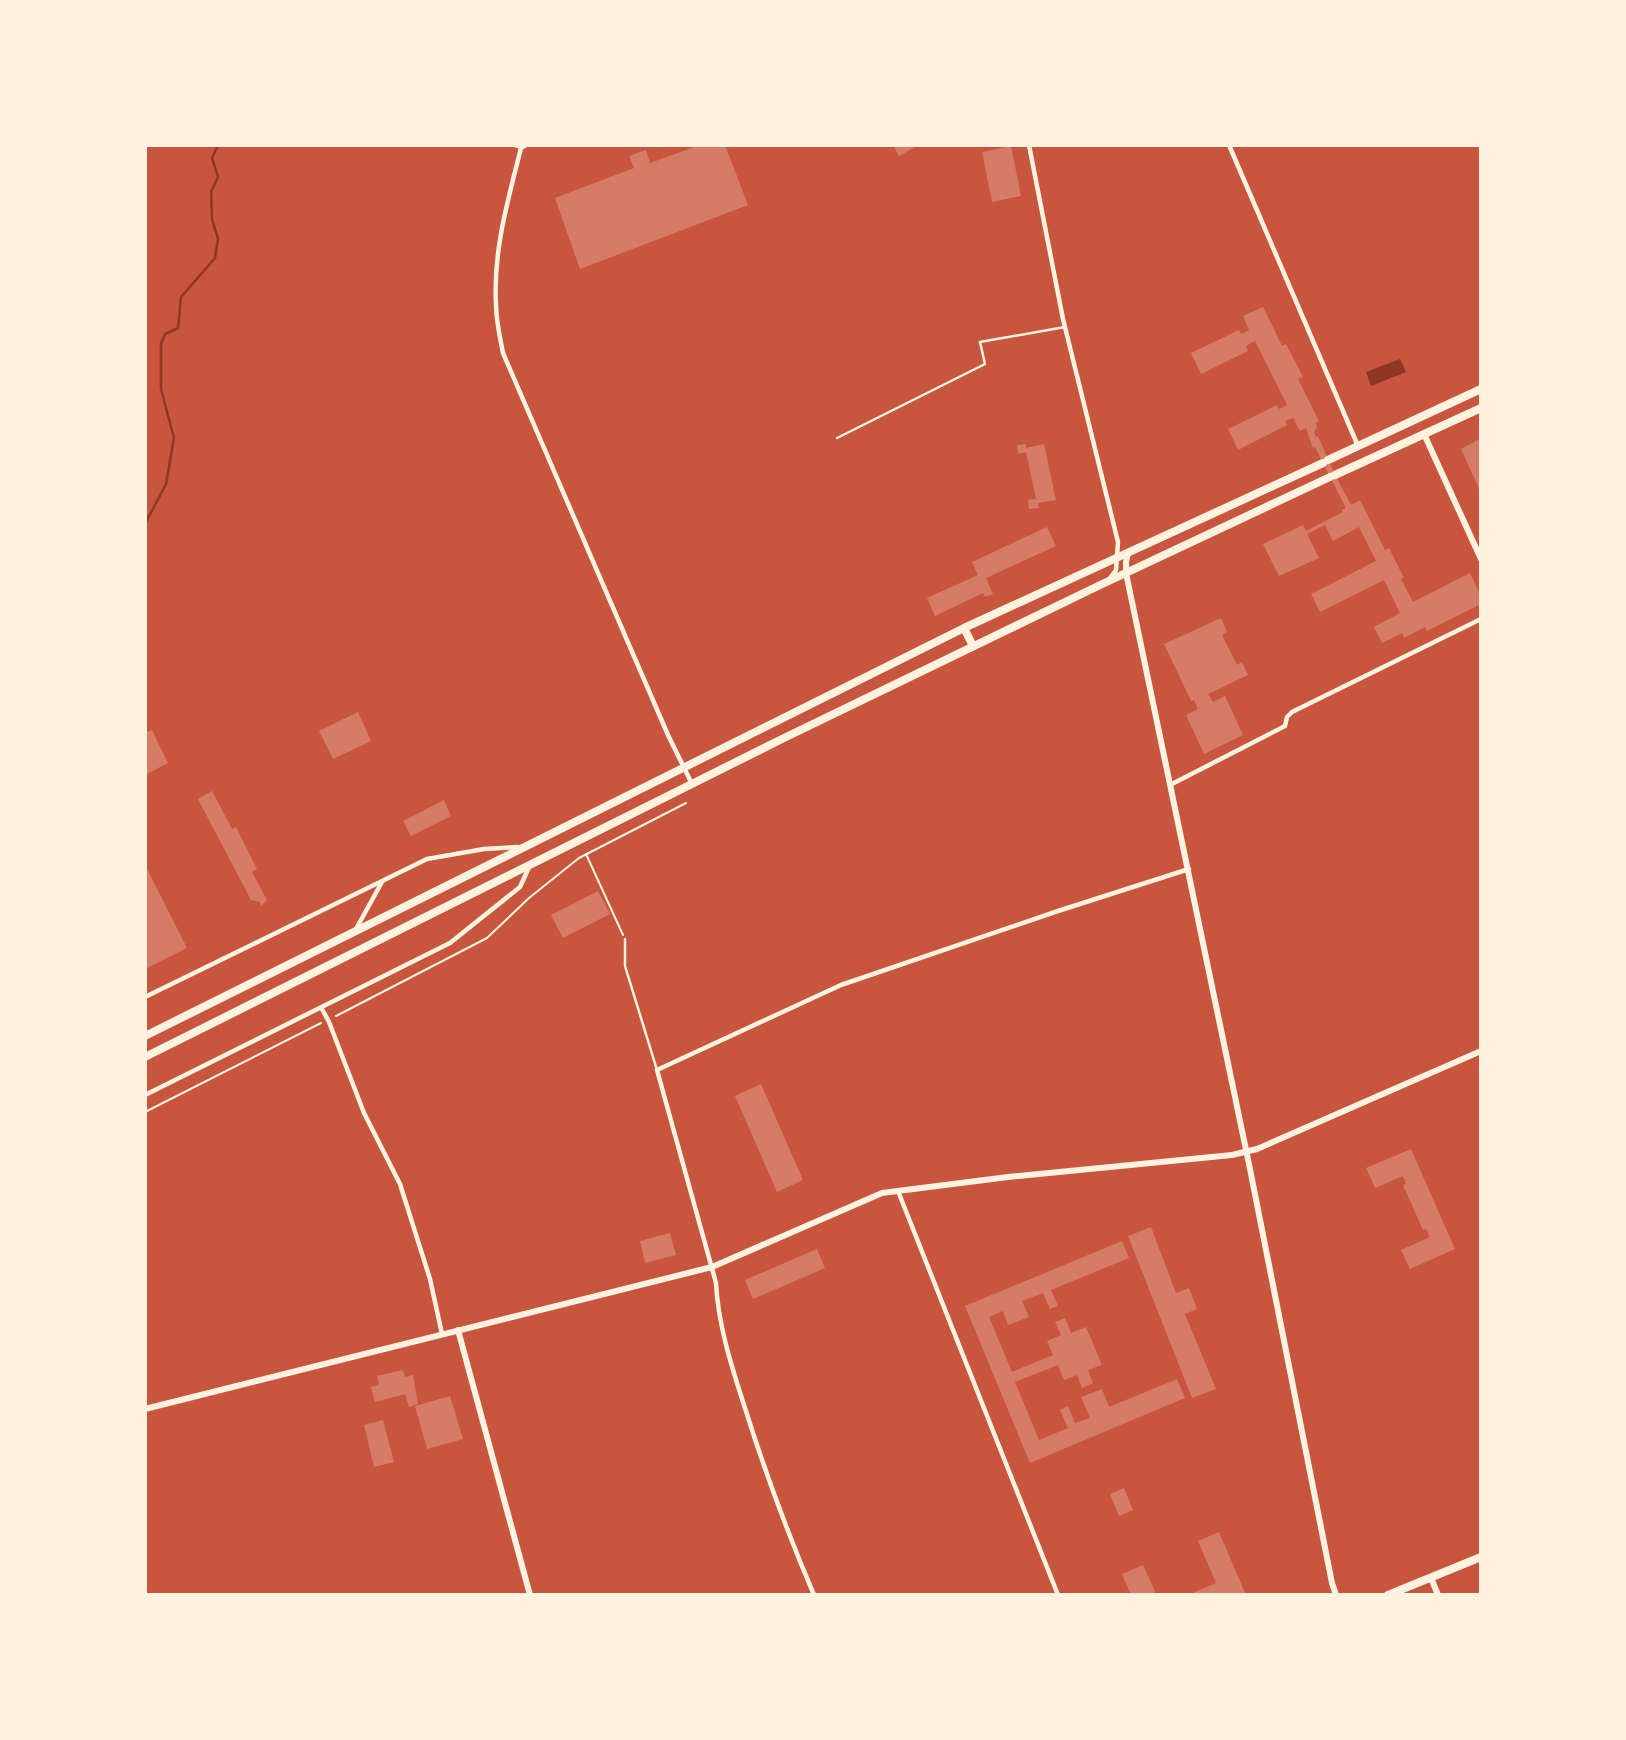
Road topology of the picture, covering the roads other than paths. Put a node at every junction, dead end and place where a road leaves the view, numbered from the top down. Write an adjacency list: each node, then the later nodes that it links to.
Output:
1 (512, 145): 4 (lane)
2 (1029, 145): 5 (street)
3 (1228, 145): 10 (street)
4 (524, 147): 23 (street)
5 (1065, 327): 9 (lane); 14 (street)
6 (1481, 389): 10 (main road)
7 (1481, 408): 8 (main road)
8 (1424, 434): 12 (main road); 15 (street)
9 (837, 438)
10 (1358, 446): 11 (main road)
11 (1201, 519): 12 (main road); 13 (main road)
12 (1208, 535): 16 (main road)
13 (1128, 553): 14 (main road); 16 (street)
14 (1118, 558): 17 (street); 19 (main road)
15 (1481, 559)
16 (1126, 573): 17 (main road); 25 (street)
17 (1107, 582): 20 (main road)
18 (1481, 619): 25 (street)
19 (964, 628): 20 (main road); 21 (main road)
20 (973, 646): 22 (main road)
21 (775, 721): 22 (main road); 23 (main road)
22 (784, 738): 24 (main road)
23 (684, 767): 24 (street); 26 (main road)
24 (692, 785): 27 (main road)
25 (1169, 785): 30 (street)
26 (564, 827): 27 (main road); 28 (main road)
27 (572, 844): 29 (main road)
28 (526, 847): 31 (street); 32 (main road)
29 (530, 865): 35 (street); 38 (main road)
30 (1189, 869): 39 (street); 41 (street)
31 (382, 881): 32 (street); 34 (street)
32 (355, 930): 36 (main road)
33 (625, 939): 39 (lane)
34 (145, 997)
35 (322, 1009): 40 (street); 45 (street)
36 (145, 1036)
37 (1481, 1051): 41 (street)
38 (145, 1057)
39 (657, 1070): 43 (street)
40 (145, 1095)
41 (1247, 1152): 42 (street); 52 (street)
42 (898, 1191): 43 (street); 51 (street)
43 (712, 1267): 44 (street); 50 (street)
44 (458, 1330): 45 (street); 49 (street)
45 (442, 1334): 46 (street)
46 (145, 1409)
47 (1481, 1557): 48 (main road)
48 (1431, 1578): 53 (main road); 54 (street)
49 (530, 1595)
50 (814, 1595)
51 (1058, 1595)
52 (1336, 1595)
53 (1388, 1595)
54 (1438, 1595)

